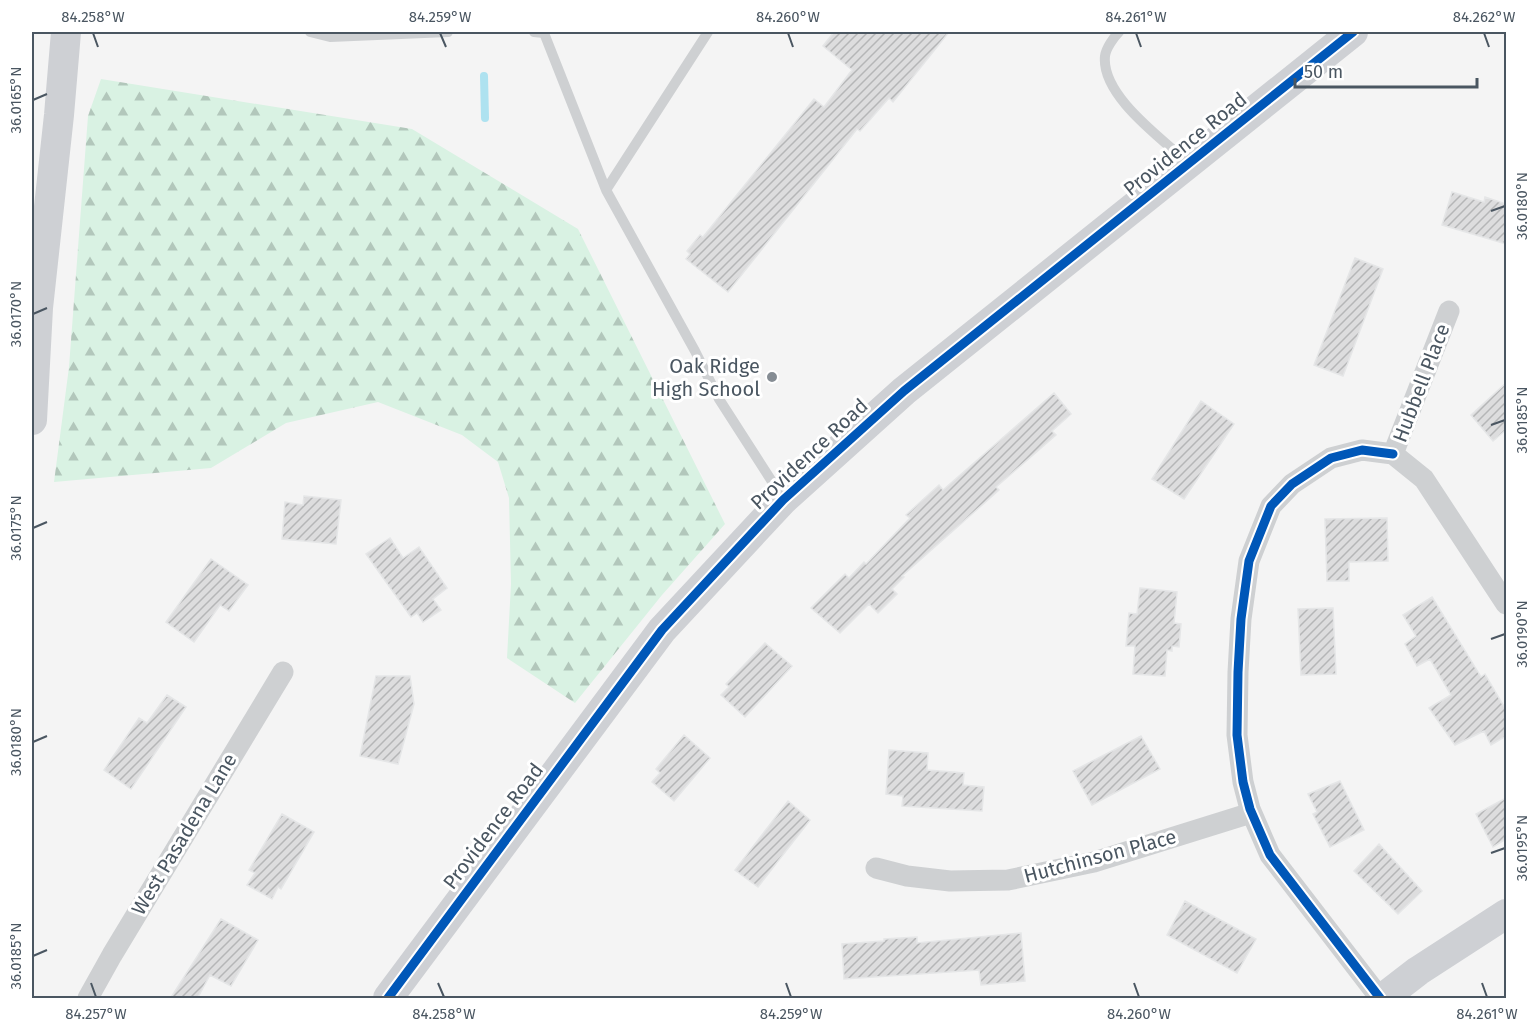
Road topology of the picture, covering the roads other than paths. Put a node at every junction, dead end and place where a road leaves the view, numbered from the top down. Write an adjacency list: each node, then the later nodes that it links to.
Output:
1 (66, 32): 11 (street)
2 (310, 32): 3 (lane)
3 (448, 32)
4 (541, 32): 9 (lane)
5 (708, 32): 9 (lane)
6 (1119, 32): 8 (lane)
7 (1353, 32): 8 (street, Providence Road)
8 (1189, 164): 13 (street, Providence Road)
9 (606, 190): 13 (lane)
10 (1449, 311): 12 (street, Hubbell Place)
11 (32, 420)
12 (1393, 454): 14 (street); 16 (street)
13 (783, 500): 20 (street, Providence Road)
14 (1506, 604)
15 (283, 672): 19 (street, West Pasadena Lane)
16 (1251, 813): 17 (street, Hutchinson Place); 21 (street)
17 (876, 868)
18 (1506, 914): 21 (street)
19 (88, 999)
20 (388, 999)
21 (1382, 999)

